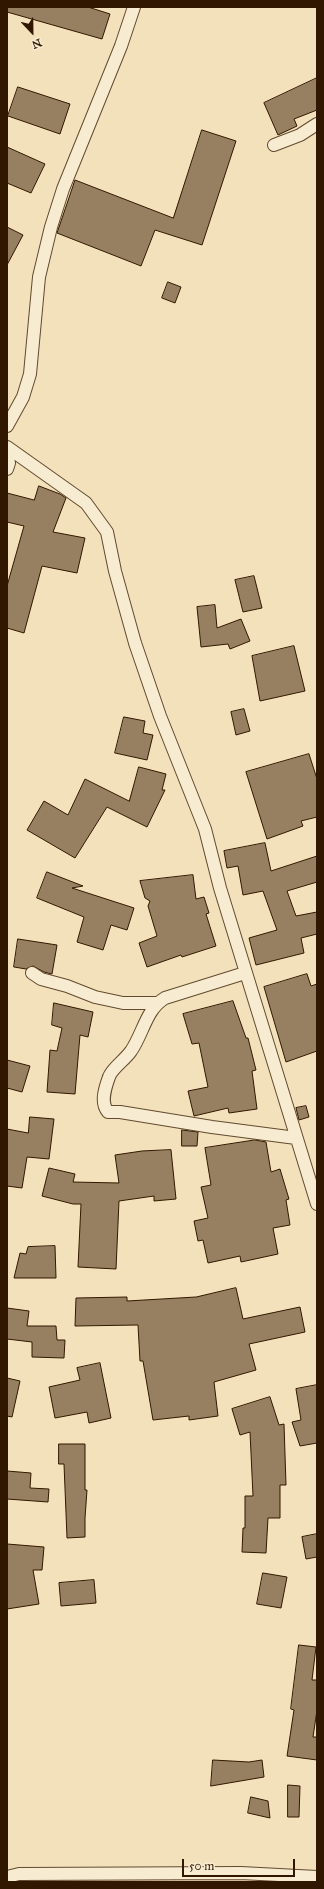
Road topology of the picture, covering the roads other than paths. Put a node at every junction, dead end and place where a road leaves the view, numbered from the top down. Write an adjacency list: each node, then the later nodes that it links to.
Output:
1 (134, 7): 4 (street)
2 (317, 124): 3 (street)
3 (274, 145)
4 (7, 426)
5 (7, 447): 9 (street)
6 (7, 455): 7 (street)
7 (7, 469)
8 (32, 973): 10 (street)
9 (245, 973): 10 (street); 11 (street)
10 (156, 1004): 11 (street)
11 (296, 1138): 12 (street)
12 (317, 1204)
13 (7, 1877): 14 (street)
14 (317, 1877)

